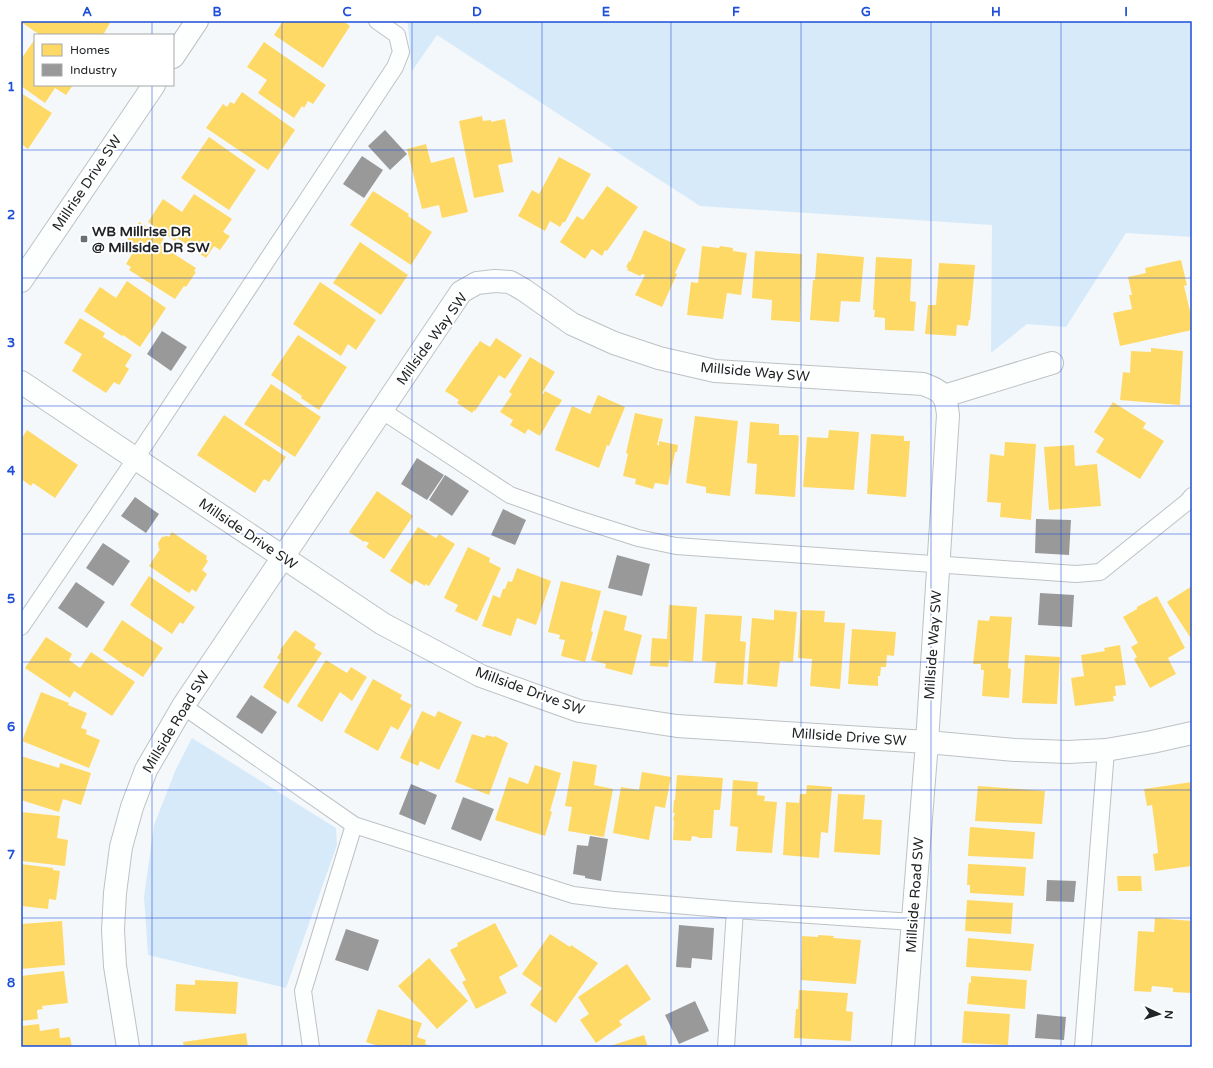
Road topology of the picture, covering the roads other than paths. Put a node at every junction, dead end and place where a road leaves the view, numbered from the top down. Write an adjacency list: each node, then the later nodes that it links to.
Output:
1 (197, 21): 3 (street)
2 (377, 21): 10 (lane)
3 (174, 55)
4 (153, 86): 5 (street, Millrise Drive SW)
5 (21, 281)
6 (1052, 363): 8 (street)
7 (21, 382): 10 (street, Millside Drive SW)
8 (944, 396): 9 (street, Millside Way SW); 13 (street, Millside Way SW)
9 (381, 410): 12 (street, Millside Way SW); 13 (lane)
10 (136, 458): 12 (street, Millside Drive SW); 14 (lane)
11 (1192, 496): 13 (lane)
12 (283, 558): 15 (street, Millside Road SW); 17 (street, Millside Drive SW)
13 (938, 565): 17 (street, Millside Way SW)
14 (21, 628)
15 (183, 706): 19 (lane); 22 (street, Millside Road SW)
16 (1192, 733): 18 (street, Millside Drive SW)
17 (927, 742): 18 (street, Millside Drive SW); 21 (street, Millside Road SW)
18 (1106, 750): 26 (lane)
19 (354, 825): 20 (lane); 23 (lane)
20 (735, 910): 21 (lane); 24 (lane)
21 (913, 922): 25 (street, Millside Road SW)
22 (128, 1047)
23 (311, 1047)
24 (726, 1047)
25 (903, 1047)
26 (1083, 1047)

